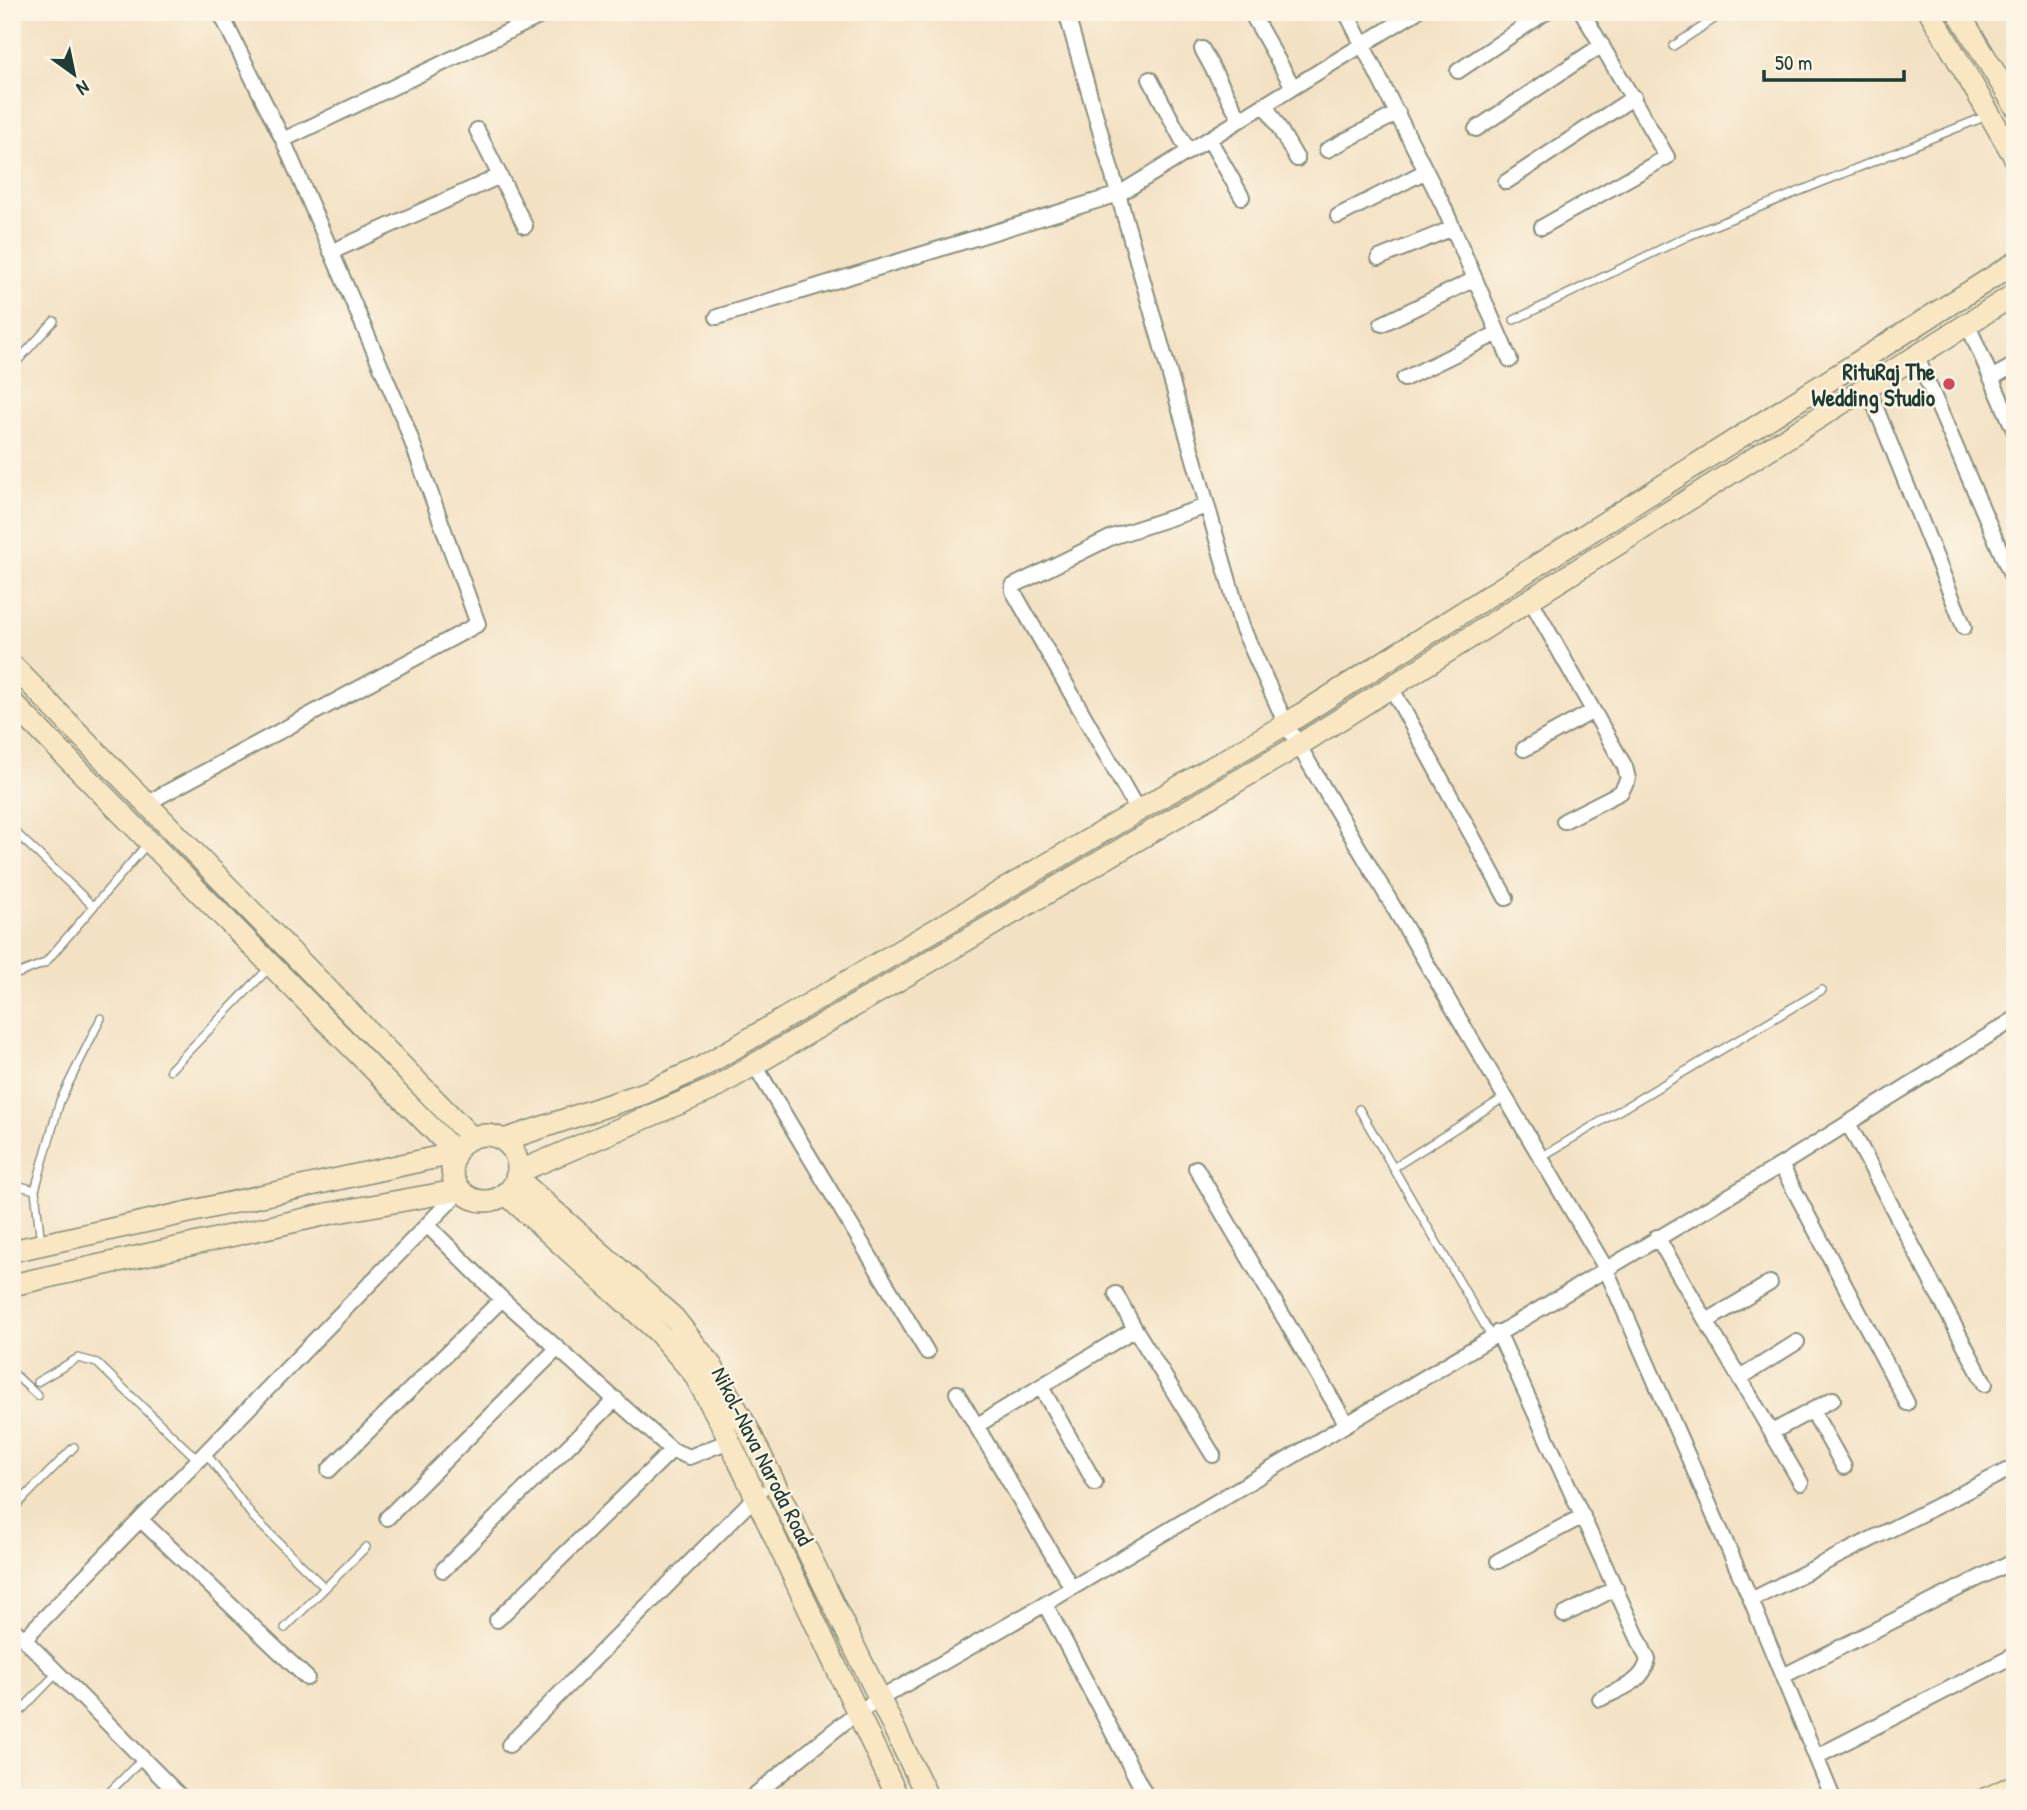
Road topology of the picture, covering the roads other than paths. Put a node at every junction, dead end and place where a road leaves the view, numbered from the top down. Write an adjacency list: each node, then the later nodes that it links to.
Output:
1 (220, 12): 28 (street)
2 (549, 12): 28 (street)
3 (1066, 12): 36 (street)
4 (1346, 12): 12 (street)
5 (1416, 12): 12 (street)
6 (1546, 12): 16 (street)
7 (1582, 12): 13 (street)
8 (1726, 12): 14 (lane)
9 (1930, 12): 23 (street)
10 (1958, 12): 21 (street)
11 (1254, 16): 18 (street)
12 (1363, 44): 18 (street); 22 (street)
13 (1602, 45): 19 (street); 25 (street)
14 (1673, 46)
15 (1202, 49): 24 (street)
16 (1458, 71)
17 (1150, 79): 30 (street)
18 (1293, 87): 20 (street)
19 (1634, 97): 35 (street); 40 (street)
20 (1265, 104): 24 (street); 32 (street)
21 (2015, 106)
22 (1398, 113): 29 (street); 33 (street)
23 (1990, 115): 31 (street); 48 (lane)
24 (1240, 119): 27 (street)
25 (1476, 129)
26 (477, 130): 34 (street)
27 (1209, 139): 30 (street); 37 (street)
28 (283, 140): 42 (street)
29 (1327, 150)
30 (1188, 151): 36 (street)
31 (2015, 158)
32 (1297, 159)
33 (1426, 171): 38 (street); 41 (street)
34 (500, 176): 39 (street); 42 (street)
35 (1506, 182)
36 (1119, 194): 47 (street); 61 (street)
37 (1242, 197)
38 (1338, 216)
39 (525, 226)
40 (1542, 227)
41 (1453, 228): 43 (street); 45 (street)
42 (331, 253): 72 (street)
43 (1379, 258)
44 (2015, 263): 69 (street)
45 (1475, 279): 51 (street); 52 (street)
46 (2015, 294): 50 (street)
47 (717, 317)
48 (1514, 320)
49 (54, 321): 56 (lane)
50 (1968, 323): 53 (street); 58 (street)
51 (1382, 324)
52 (1498, 333): 54 (street); 57 (street)
53 (1916, 355): 59 (street); 62 (street)
54 (1510, 360)
55 (2015, 365): 58 (street)
56 (12, 367)
57 (1404, 379)
58 (1991, 379): 60 (street)
59 (1867, 386): 63 (street); 64 (street)
60 (2015, 432)
61 (1207, 506): 69 (street); 73 (street)
62 (2011, 575)
63 (1530, 599): 66 (street); 68 (street)
64 (1964, 627)
65 (12, 665): 72 (street)
66 (1391, 687): 70 (street); 77 (street)
67 (12, 702): 76 (street)
68 (1593, 711): 71 (street); 74 (street)
69 (1286, 724): 70 (street); 73 (street)
70 (1299, 745): 84 (street); 86 (street)
71 (1524, 749)
72 (149, 802): 89 (street)
73 (1138, 811): 90 (street)
74 (1564, 821)
75 (12, 829): 78 (lane)
76 (149, 842): 78 (lane); 79 (street)
77 (1506, 898)
78 (93, 905): 80 (lane)
79 (270, 967): 85 (lane); 91 (street)
80 (12, 976)
81 (1822, 989): 92 (lane)
82 (101, 1018): 99 (lane)
83 (2015, 1019): 88 (street)
84 (754, 1064): 96 (street); 114 (street)
85 (170, 1070)
86 (1505, 1097): 92 (street); 95 (lane)
87 (1359, 1109): 95 (lane)
88 (1848, 1123): 93 (street); 118 (street)
89 (472, 1138): 90 (street); 91 (street)
90 (504, 1140): 96 (street)
91 (456, 1153): 98 (street); 102 (street)
92 (1541, 1157): 104 (street)
93 (1781, 1165): 101 (street); 124 (street)
94 (1196, 1168): 126 (street)
95 (1394, 1168): 111 (lane)
96 (513, 1181): 98 (street); 129 (street, Nikol-Nava Naroda Road); 137 (street)
97 (12, 1184): 99 (lane)
98 (461, 1190): 100 (street); 106 (street)
99 (34, 1191): 102 (lane)
100 (427, 1225): 108 (street); 133 (street)
101 (1657, 1237): 104 (street); 109 (street)
102 (41, 1244): 103 (street)
103 (12, 1251)
104 (1605, 1267): 111 (street); 152 (street)
105 (1770, 1283): 109 (street)
106 (12, 1285)
107 (1116, 1294): 110 (street)
108 (502, 1299): 113 (street); 135 (street)
109 (1707, 1321): 116 (street)
110 (1135, 1329): 119 (street); 132 (street)
111 (1494, 1334): 126 (street); 142 (street)
112 (1797, 1342): 116 (street)
113 (558, 1348): 122 (street); 143 (street)
114 (927, 1352)
115 (12, 1371): 121 (lane)
116 (1740, 1378): 128 (street)
117 (37, 1382): 133 (lane)
118 (1985, 1384)
119 (1041, 1387): 127 (street); 138 (street)
120 (957, 1394): 127 (street)
121 (38, 1396)
122 (616, 1399): 131 (street); 148 (street)
123 (1833, 1399): 125 (street)
124 (1907, 1403)
125 (1812, 1410): 128 (street); 134 (street)
126 (1346, 1423): 150 (street)
127 (976, 1426): 150 (street)
128 (1772, 1432): 139 (street)
129 (729, 1441): 131 (street); 140 (street, Nikol-Nava Naroda Road)
130 (74, 1447): 141 (lane)
131 (672, 1450): 155 (street)
132 (1213, 1455)
133 (202, 1456): 144 (street); 149 (lane)
134 (1844, 1467)
135 (329, 1470)
136 (2007, 1471): 152 (street)
137 (773, 1479): 140 (street); 163 (street)
138 (1095, 1483)
139 (1801, 1483)
140 (755, 1496): 165 (street, Nikol-Nava Naroda Road); 167 (street)
141 (12, 1510)
142 (1583, 1516): 147 (street); 151 (street)
143 (387, 1518)
144 (141, 1520): 158 (street); 162 (street)
145 (366, 1547): 149 (lane)
146 (2015, 1560): 161 (street)
147 (1497, 1561)
148 (443, 1570)
149 (325, 1588): 157 (lane)
150 (1072, 1588): 153 (street)
151 (1616, 1588): 154 (street); 164 (street)
152 (1751, 1600): 161 (street)
153 (1045, 1604): 163 (street); 176 (street)
154 (1564, 1615)
155 (497, 1620)
156 (12, 1628): 158 (street)
157 (285, 1628)
158 (24, 1639): 160 (street)
159 (2015, 1656): 169 (street)
160 (58, 1672): 166 (lane); 168 (street)
161 (1783, 1676): 169 (street)
162 (307, 1678)
163 (881, 1698): 165 (street); 175 (street)
164 (1600, 1699)
165 (857, 1712): 173 (street); 174 (street, Nikol-Nava Naroda Road)
166 (12, 1720)
167 (509, 1745)
168 (143, 1757): 171 (lane); 172 (street)
169 (1816, 1757): 177 (street)
170 (2015, 1784): 178 (street)
171 (104, 1798)
172 (182, 1798)
173 (751, 1798)
174 (898, 1798)
175 (928, 1798)
176 (1147, 1798)
177 (1833, 1798)
178 (1988, 1798)

